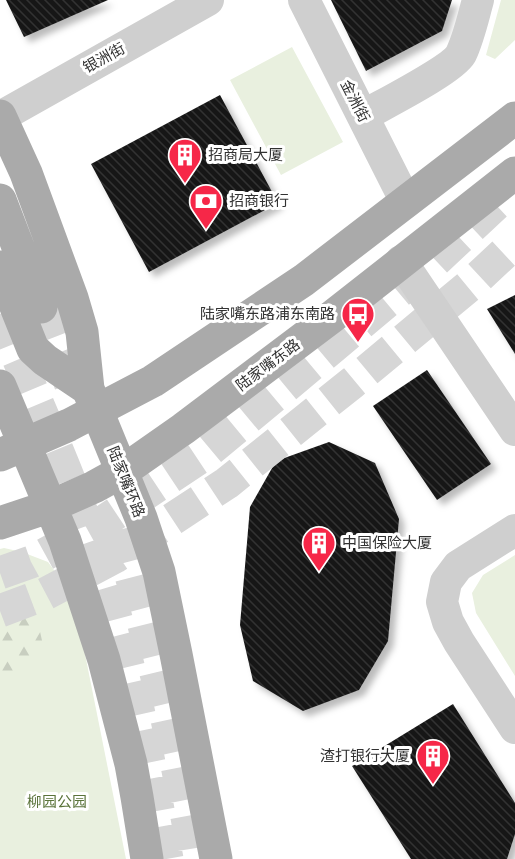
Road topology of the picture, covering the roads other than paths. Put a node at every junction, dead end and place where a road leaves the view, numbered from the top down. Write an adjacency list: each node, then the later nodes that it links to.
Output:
1 (208, 0): 5 (street, 银洲街)
2 (304, 0): 4 (street, 金洲街)
3 (478, 0): 4 (street)
4 (363, 116): 9 (street, 金洲街)
5 (0, 117): 14 (main road, 陆家嘴环路)
6 (515, 118): 9 (main road)
7 (515, 173): 10 (main road, 陆家嘴东路)
8 (0, 200): 12 (main road)
9 (406, 202): 14 (main road)
10 (401, 261): 15 (street); 17 (main road, 陆家嘴东路)
11 (0, 267): 14 (main road)
12 (41, 307)
13 (0, 386): 16 (main road)
14 (93, 400): 16 (main road); 17 (main road, 陆家嘴环路)
15 (515, 430)
16 (13, 450): 18 (main road)
17 (123, 471): 18 (main road, 陆家嘴东路); 23 (main road, 陆家嘴环路)
18 (51, 506): 19 (main road, 陆家嘴东路); 22 (main road)
19 (0, 523)
20 (515, 530): 21 (street)
21 (515, 728)
22 (147, 859)
23 (216, 859)

